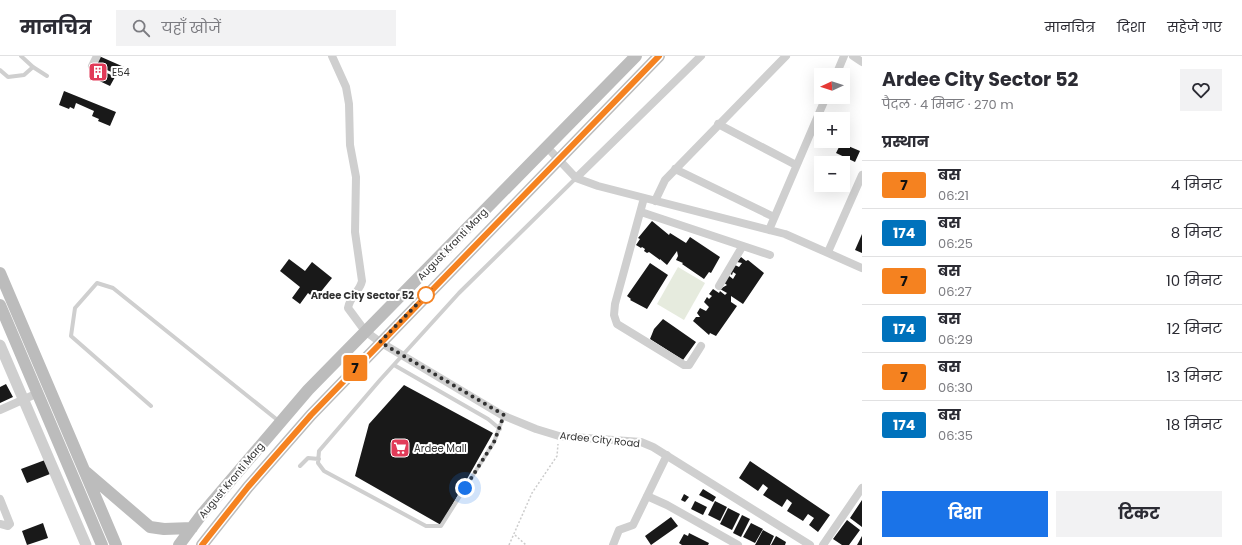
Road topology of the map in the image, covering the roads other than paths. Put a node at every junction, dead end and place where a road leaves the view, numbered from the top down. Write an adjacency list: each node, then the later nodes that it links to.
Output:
1 (21, 56): 12 (lane)
2 (97, 56): 11 (street)
3 (332, 56): 37 (street, Ardee City Road)
4 (636, 56): 18 (main road, August Kranti Marg)
5 (659, 56): 19 (main road, August Kranti Marg)
6 (701, 56): 23 (street)
7 (786, 56): 17 (street)
8 (844, 56): 13 (street)
9 (854, 56): 10 (street)
10 (862, 62)
11 (92, 66)
12 (33, 67): 14 (lane); 15 (lane)
13 (839, 68)
14 (0, 70)
15 (47, 76)
16 (823, 104): 20 (street)
17 (718, 124): 20 (street); 21 (street)
18 (546, 146): 19 (street); 37 (main road, August Kranti Marg)
19 (558, 160): 23 (street); 38 (main road, August Kranti Marg)
20 (796, 165): 28 (street)
21 (675, 169): 26 (street); 28 (street)
22 (862, 175): 24 (street)
23 (576, 178): 25 (street); 41 (lane)
24 (859, 192): 31 (street)
25 (644, 198): 26 (street); 27 (street)
26 (655, 201): 29 (street)
27 (640, 212): 30 (street); 40 (street)
28 (774, 217): 29 (street)
29 (769, 230): 31 (street)
30 (742, 247): 32 (street); 35 (street)
31 (828, 252): 33 (street)
32 (770, 255)
33 (862, 268)
34 (0, 273): 53 (main road)
35 (719, 286)
36 (0, 305): 43 (main road)
37 (365, 331): 38 (street, Ardee City Road); 48 (main road, August Kranti Marg)
38 (380, 342): 41 (street, Ardee City Road); 59 (main road, August Kranti Marg)
39 (0, 345): 44 (street)
40 (700, 346)
41 (404, 356): 42 (lane); 47 (street, Ardee City Road)
42 (394, 365): 49 (lane); 51 (lane)
43 (38, 392): 44 (street); 61 (main road)
44 (23, 399): 46 (street); 60 (street)
45 (151, 406): 48 (lane)
46 (0, 410)
47 (504, 415): 49 (lane); 50 (street, Ardee City Road)
48 (280, 422): 58 (main road, August Kranti Marg)
49 (500, 429): 51 (lane)
50 (667, 455): 55 (street); 68 (street, Ardee City Road)
51 (319, 459): 52 (lane)
52 (300, 466)
53 (82, 469): 58 (main road); 62 (main road)
54 (862, 488): 69 (street)
55 (647, 496): 66 (street); 67 (street)
56 (0, 499): 57 (street)
57 (0, 524)
58 (192, 528): 63 (main road, August Kranti Marg)
59 (212, 531): 64 (main road, August Kranti Marg); 65 (main road)
60 (86, 545)
61 (102, 545)
62 (116, 545)
63 (179, 545)
64 (202, 545)
65 (207, 545)
66 (613, 545)
67 (738, 545)
68 (810, 545)
69 (823, 545)

